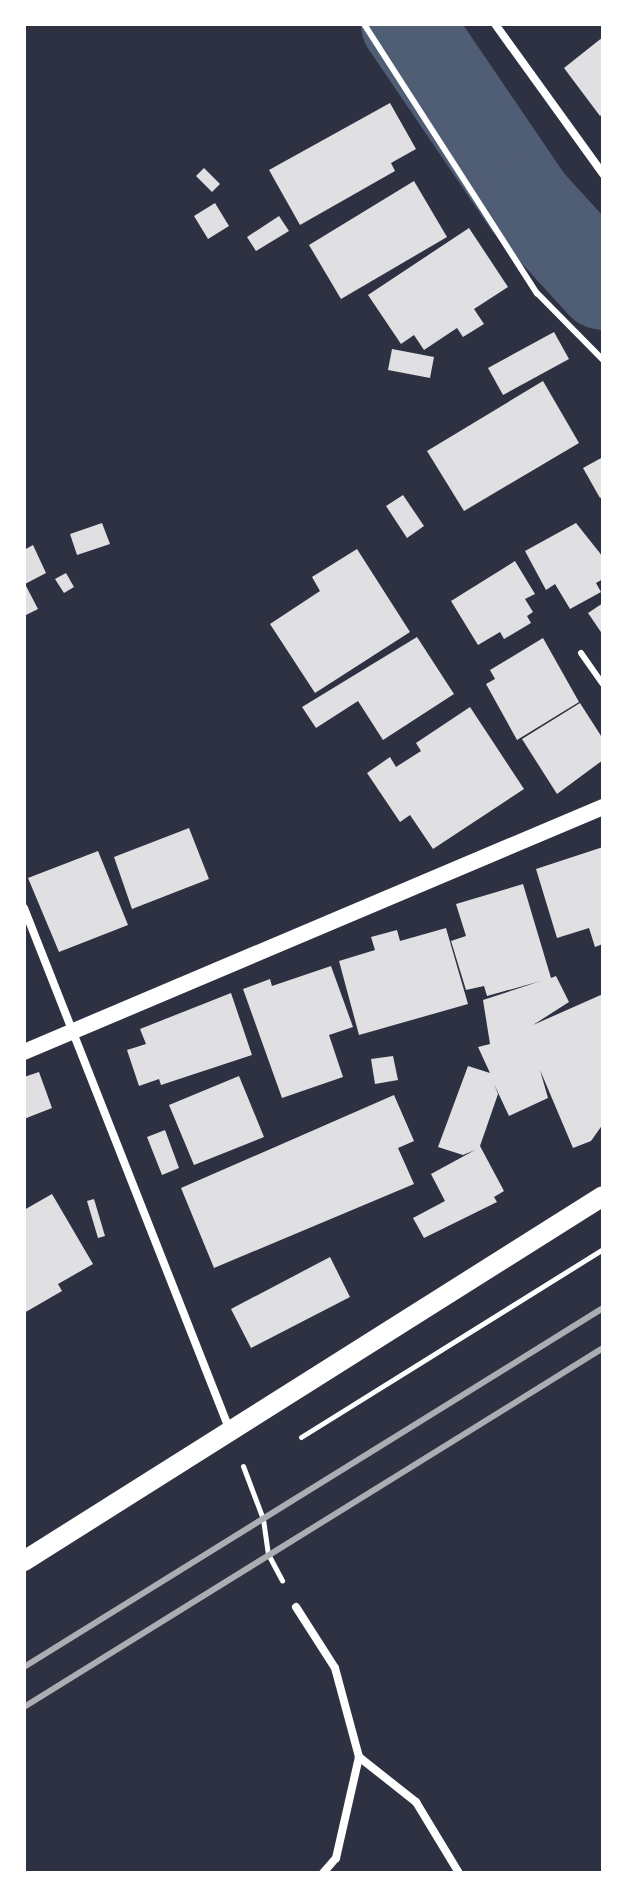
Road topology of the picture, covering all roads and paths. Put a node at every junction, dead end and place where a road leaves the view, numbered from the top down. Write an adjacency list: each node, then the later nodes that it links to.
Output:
1 (364, 24): 4 (lane)
2 (495, 24): 3 (street)
3 (603, 174)
4 (603, 360)
5 (581, 653): 6 (lane)
6 (603, 684)
7 (603, 807): 9 (main road)
8 (24, 908): 9 (street)
9 (71, 1030): 10 (main road); 13 (street)
10 (24, 1052)
11 (603, 1196): 13 (main road)
12 (603, 1249): 14 (path)
13 (230, 1431): 15 (main road); 16 (path)
14 (301, 1437)
15 (24, 1561)
16 (296, 1607): 17 (street)
17 (359, 1757): 18 (street); 19 (street)
18 (323, 1873)
19 (459, 1873)

